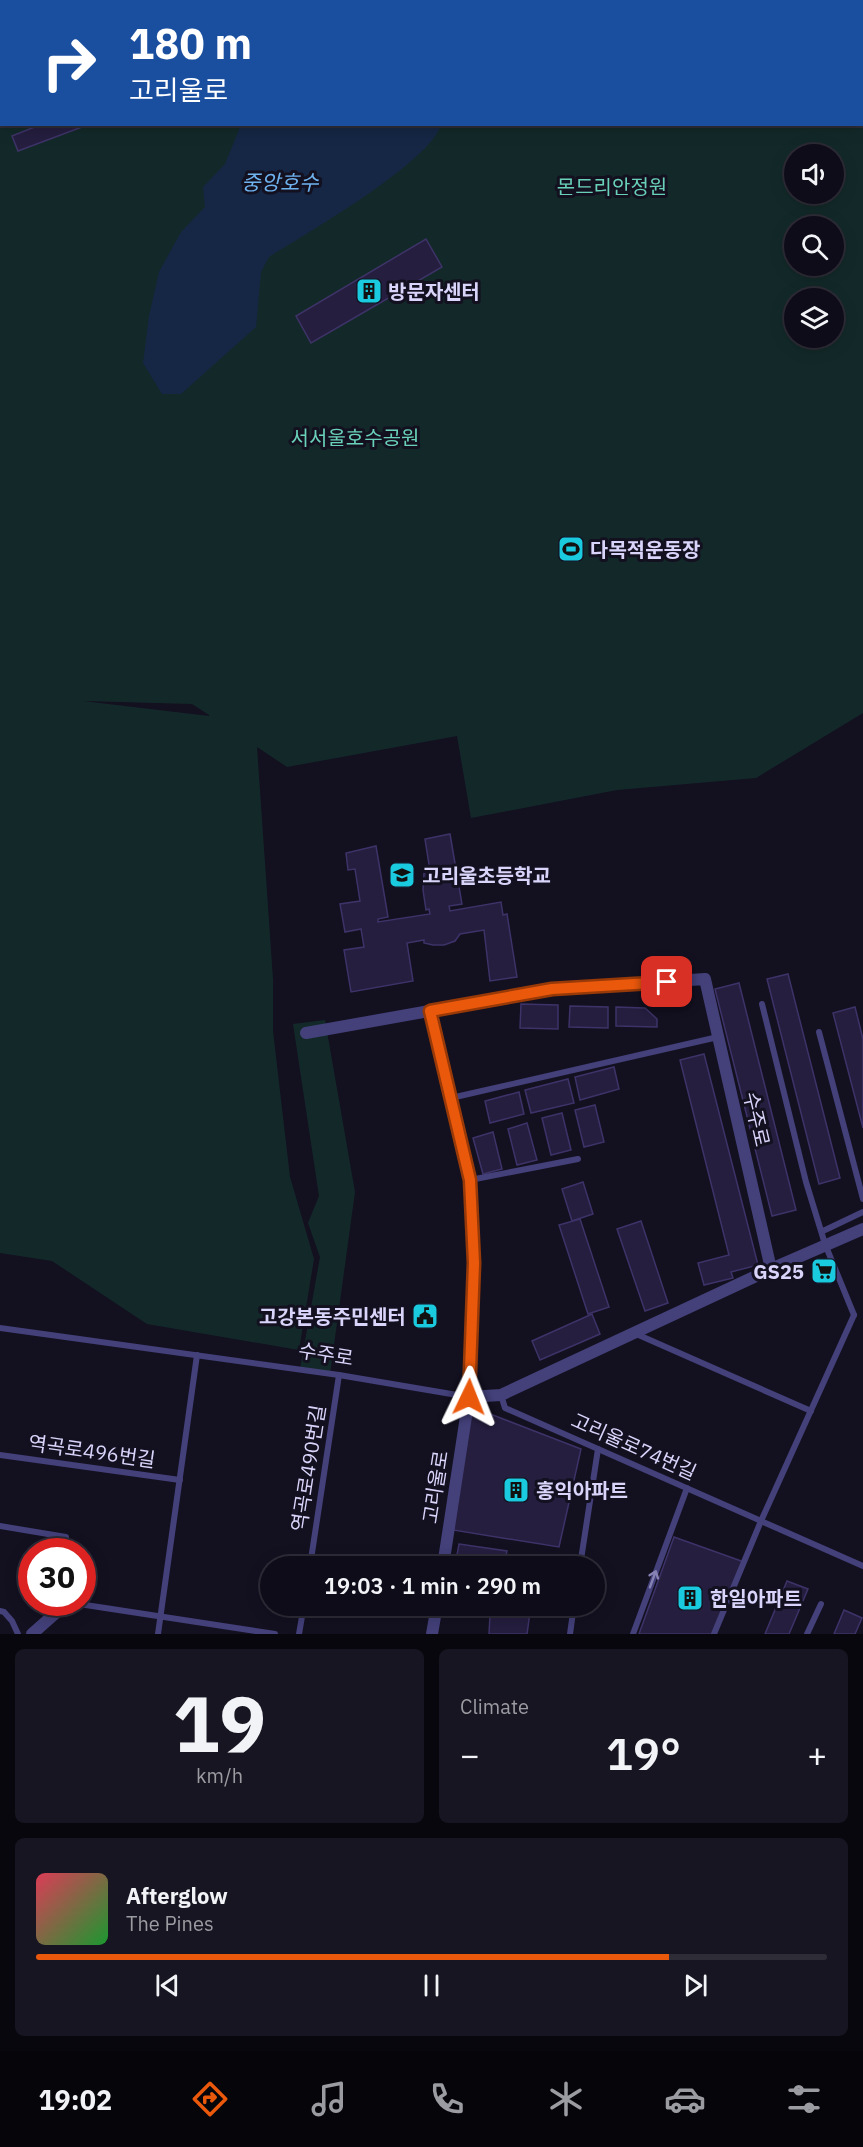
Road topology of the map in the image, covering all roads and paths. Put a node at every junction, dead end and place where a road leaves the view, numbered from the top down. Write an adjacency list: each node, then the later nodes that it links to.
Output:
1 (762, 1004): 12 (lane)
2 (430, 1011): 4 (street); 5 (street, 수주로); 6 (street, 고리울로)
3 (819, 1032): 9 (lane)
4 (306, 1033)
5 (718, 1037): 6 (lane); 14 (street, 수주로)
6 (451, 1098): 8 (street, 고리울로)
7 (578, 1159): 8 (lane)
8 (470, 1180): 22 (street, 고리울로)
9 (863, 1199)
10 (863, 1212): 12 (lane)
11 (863, 1229): 13 (street, 수주로)
12 (823, 1231): 13 (lane)
13 (825, 1244): 14 (street, 수주로); 15 (lane)
14 (771, 1269): 18 (street, 수주로)
15 (854, 1315): 16 (lane); 23 (lane)
16 (863, 1319)
17 (0, 1328): 19 (lane, 수주로)
18 (634, 1333): 21 (street, 수주로); 23 (lane)
19 (197, 1354): 20 (lane, 수주로); 26 (lane, 역곡로496번길)
20 (339, 1375): 22 (lane, 수주로); 31 (lane, 역곡로490번길)
21 (501, 1395): 22 (street, 수주로); 24 (lane, 고리울로74번길)
22 (469, 1397): 32 (street, 고리울로)
23 (811, 1411): 28 (lane)
24 (598, 1449): 27 (lane, 고리울로74번길); 33 (lane)
25 (0, 1455): 26 (lane, 역곡로496번길)
26 (180, 1480): 42 (lane, 역곡로496번길)
27 (687, 1488): 28 (lane, 고리울로74번길); 50 (lane, one-way to 27)
28 (761, 1521): 34 (lane, 고리울로74번길); 51 (lane)
29 (0, 1526): 30 (lane)
30 (66, 1538)
31 (312, 1556)
32 (445, 1556)
33 (582, 1556)
34 (863, 1566)
35 (821, 1604): 52 (lane)
36 (96, 1607): 42 (lane)
37 (0, 1611): 43 (lane)
38 (53, 1616): 44 (street)
39 (302, 1616): 47 (lane)
40 (435, 1616): 48 (street)
41 (572, 1616): 49 (lane)
42 (160, 1617): 45 (lane, 역곡로496번길); 46 (lane)
43 (18, 1634)
44 (33, 1634)
45 (158, 1634)
46 (274, 1634)
47 (299, 1634)
48 (432, 1634)
49 (570, 1634)
50 (633, 1634)
51 (714, 1634)
52 (807, 1634)

